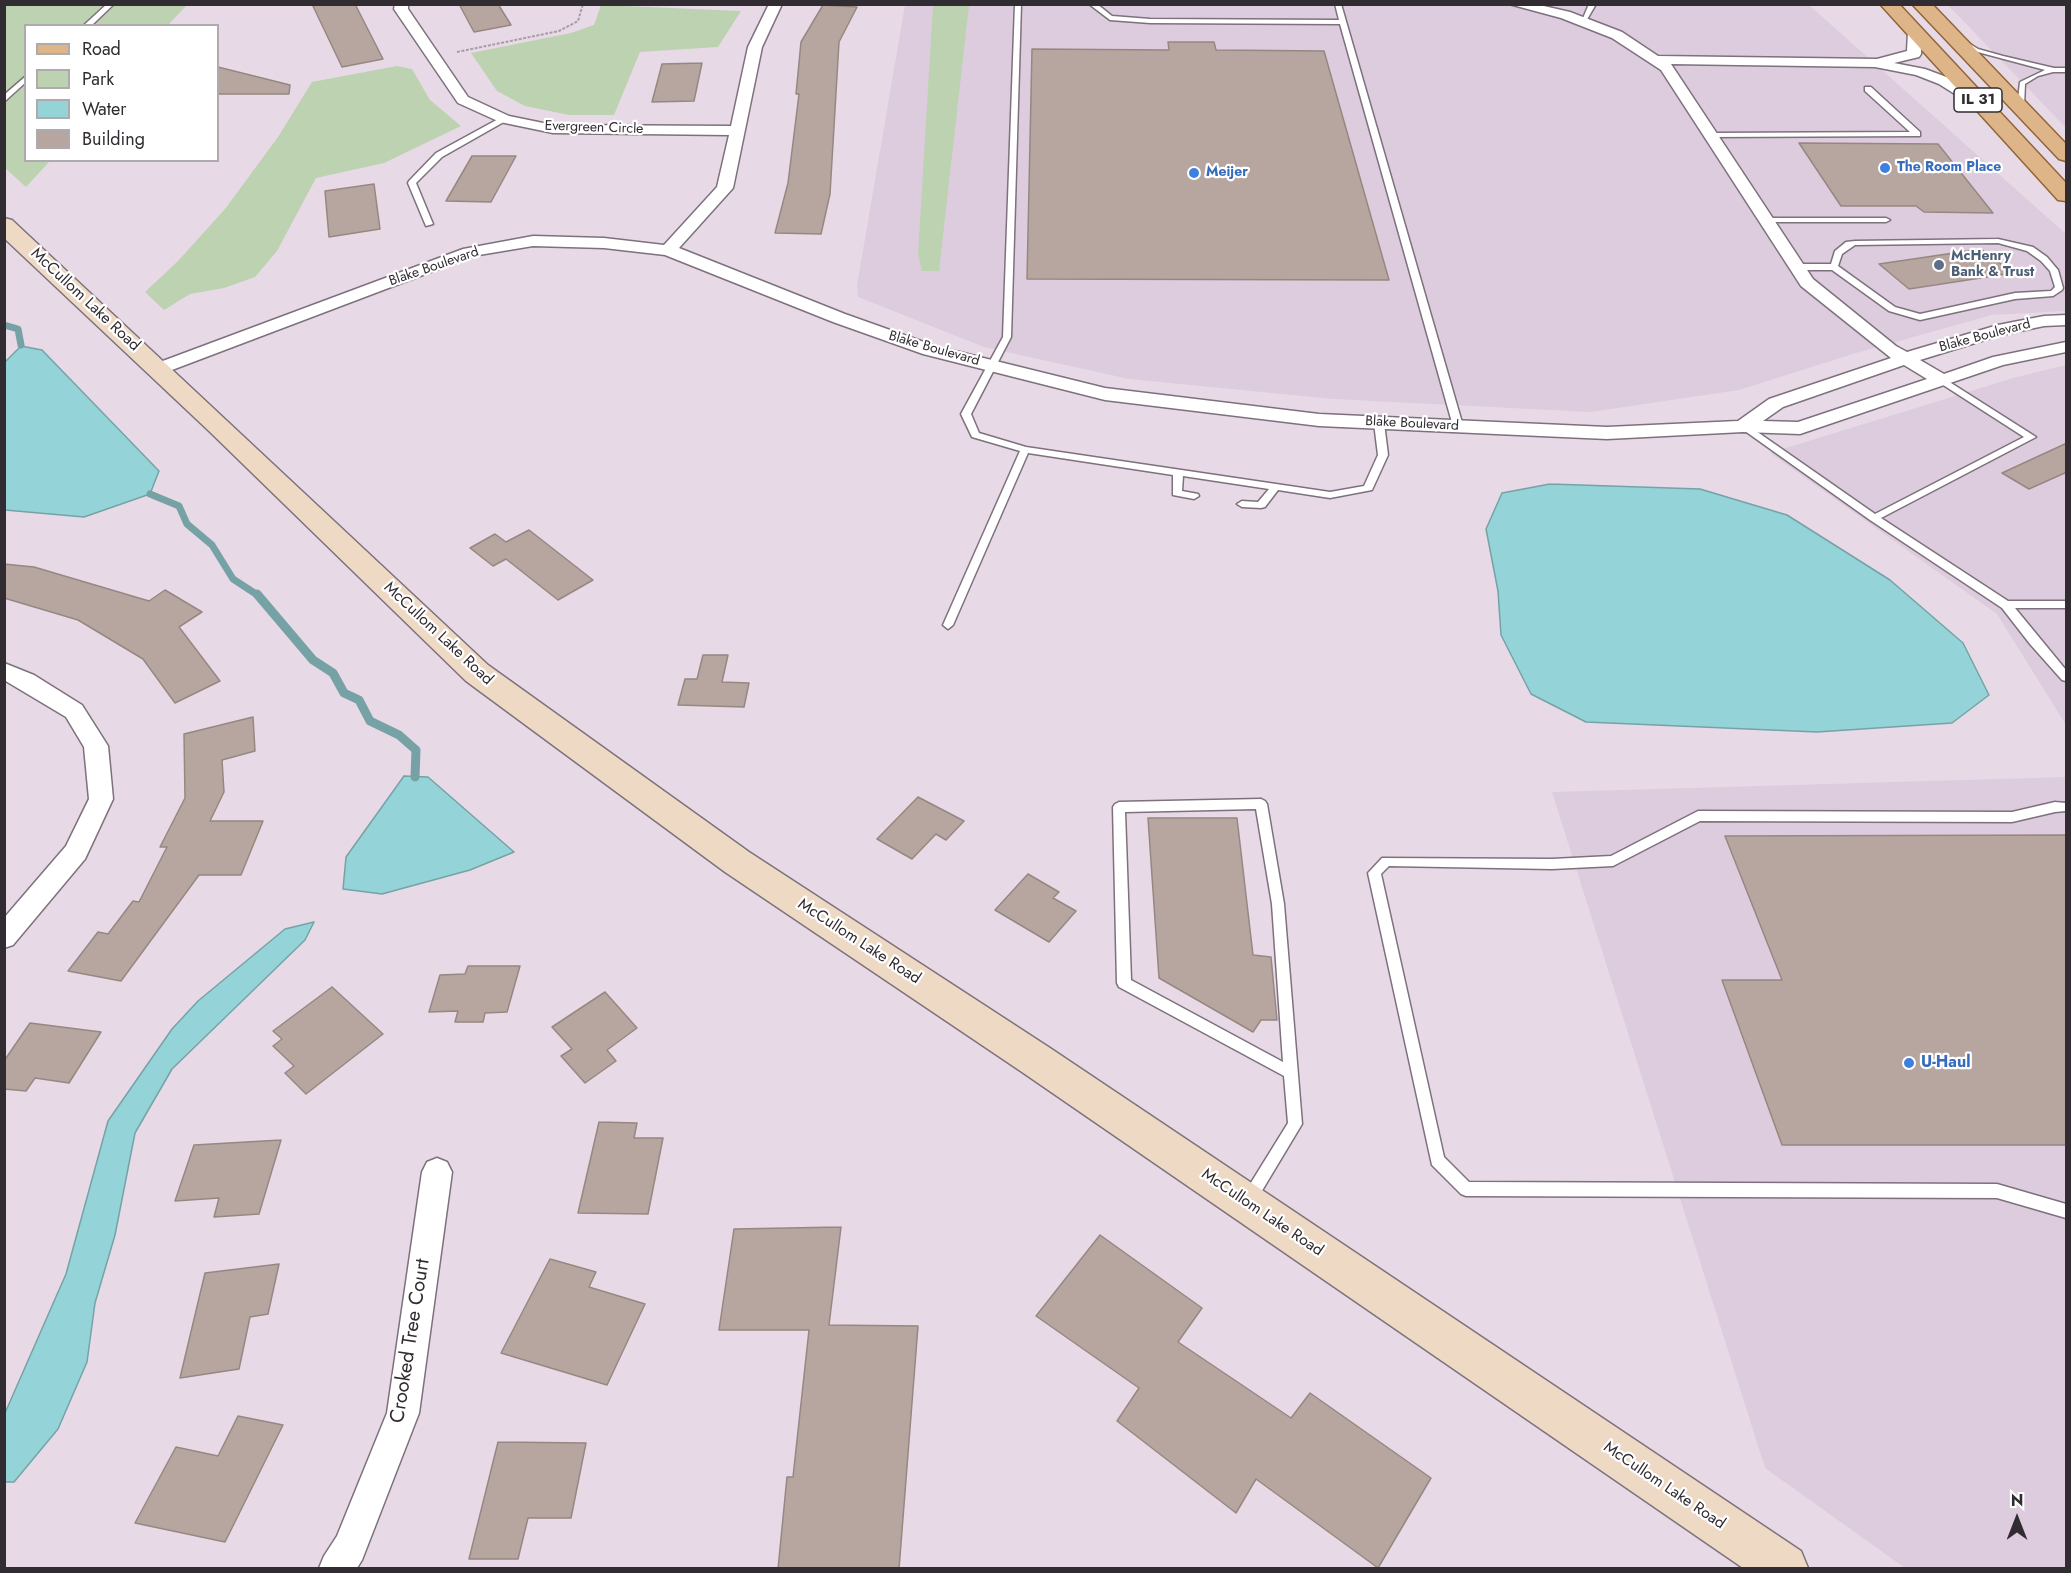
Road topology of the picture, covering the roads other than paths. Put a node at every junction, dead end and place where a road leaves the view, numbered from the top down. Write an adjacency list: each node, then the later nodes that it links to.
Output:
1 (111, 4): 13 (lane)
2 (402, 4): 25 (street, Evergreen Circle)
3 (776, 4): 26 (street)
4 (1018, 4): 40 (lane)
5 (1092, 4): 11 (lane)
6 (1338, 4): 11 (lane)
7 (1515, 4): 12 (street)
8 (1593, 4): 12 (lane)
9 (1890, 4): 14 (main road, IL 31)
10 (1921, 4): 15 (main road, IL 31)
11 (1343, 22): 44 (lane)
12 (1583, 22): 16 (street)
13 (88, 24)
14 (1915, 32): 17 (street); 23 (main road, IL 31)
15 (1950, 33): 18 (lane); 24 (main road, IL 31)
16 (1656, 60): 17 (street); 27 (street)
17 (1875, 63): 23 (street)
18 (2054, 70): 19 (lane); 24 (lane)
19 (2067, 70)
20 (24, 80): 22 (lane)
21 (1868, 89): 27 (lane)
22 (4, 100)
23 (1982, 105): 29 (main road, IL 31)
24 (2020, 106): 28 (main road, IL 31)
25 (505, 119): 26 (street, Evergreen Circle); 32 (lane)
26 (737, 131): 34 (street)
27 (1711, 135): 30 (street)
28 (2067, 155)
29 (2067, 195)
30 (1766, 220): 31 (lane); 35 (street)
31 (1886, 220)
32 (429, 224)
33 (4, 225): 41 (street, McCullom Lake Road)
34 (668, 250): 40 (street, Blake Boulevard); 41 (street, Blake Boulevard)
35 (1797, 267): 36 (lane); 39 (street)
36 (1834, 267): 36 (lane)
37 (2067, 320): 39 (street, Blake Boulevard)
38 (2067, 347): 42 (street, Blake Boulevard)
39 (1905, 359): 42 (street, Blake Boulevard); 45 (street, Blake Boulevard)
40 (993, 366): 43 (street, Blake Boulevard); 46 (lane)
41 (158, 369): 61 (street, McCullom Lake Road)
42 (1940, 379): 45 (street, Blake Boulevard); 51 (lane)
43 (1379, 423): 44 (street, Blake Boulevard); 48 (lane)
44 (1458, 426): 45 (street, Blake Boulevard)
45 (1743, 426): 51 (lane)
46 (1025, 450): 47 (lane); 54 (lane)
47 (1178, 472): 48 (lane); 49 (lane)
48 (1276, 487): 50 (lane)
49 (1194, 496)
50 (1242, 504)
51 (1874, 518): 53 (lane)
52 (2067, 604): 53 (lane)
53 (2006, 605): 56 (lane)
54 (948, 625)
55 (4, 671): 58 (street)
56 (2067, 677)
57 (2067, 807): 62 (lane)
58 (4, 937)
59 (1291, 1073): 59 (lane); 61 (lane)
60 (437, 1172): 63 (street, Crooked Tree Court)
61 (1247, 1203): 64 (street, McCullom Lake Road)
62 (2067, 1211)
63 (336, 1569)
64 (1784, 1569)

